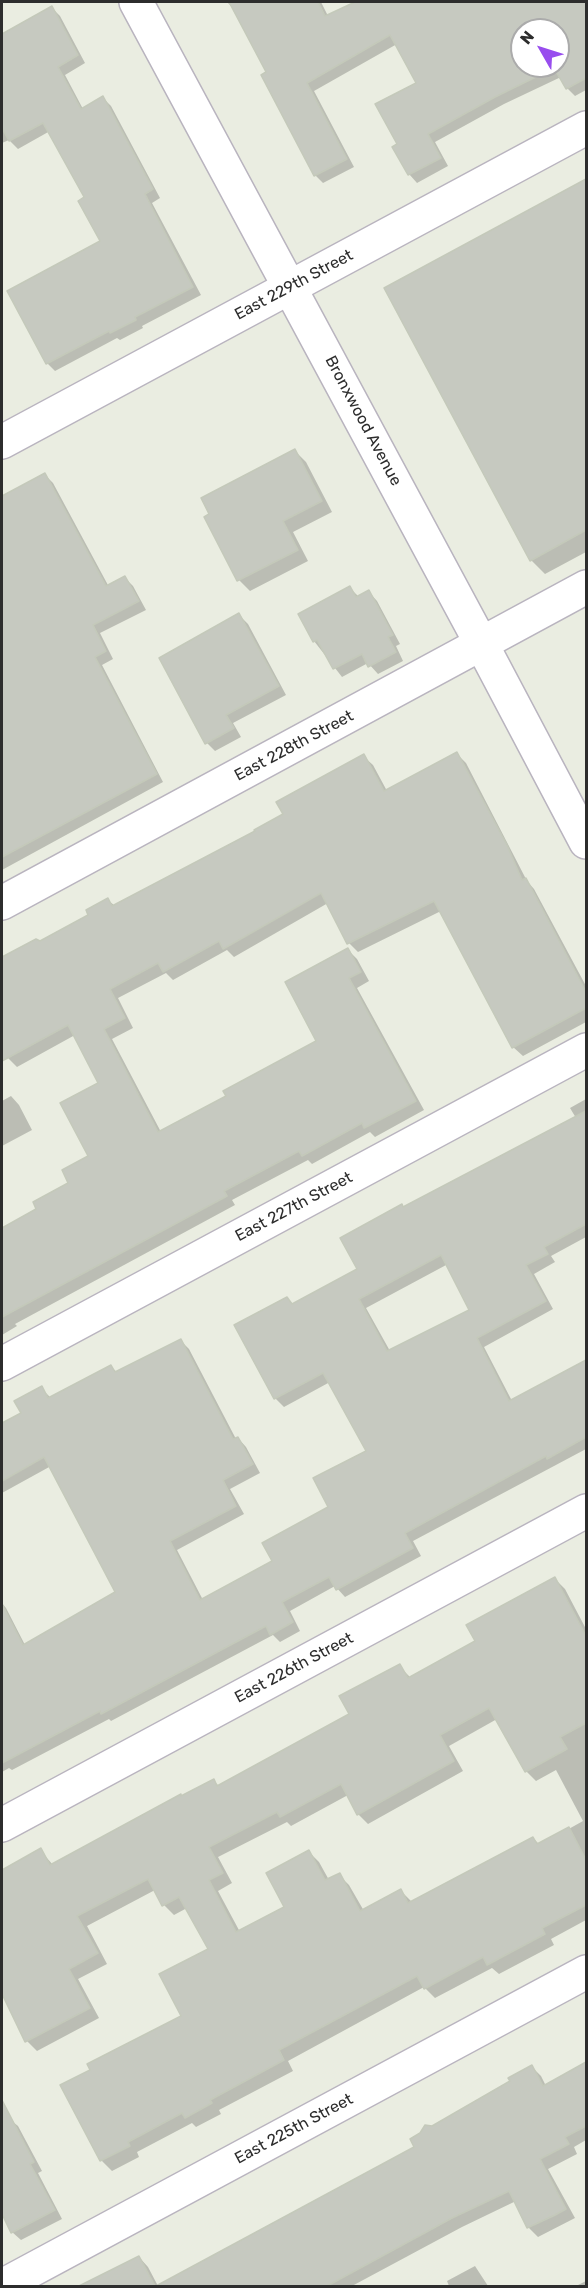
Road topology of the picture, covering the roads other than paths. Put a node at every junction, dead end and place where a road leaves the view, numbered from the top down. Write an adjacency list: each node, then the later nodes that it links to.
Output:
1 (136, 2): 3 (street, Bronxwood Avenue)
2 (586, 128): 3 (street, East 229th Street)
3 (291, 286): 4 (street, East 229th Street); 6 (street, Bronxwood Avenue)
4 (2, 442)
5 (586, 587): 6 (street, East 228th Street)
6 (482, 645): 7 (street, Bronxwood Avenue); 8 (street, East 228th Street)
7 (586, 842)
8 (2, 903)
9 (586, 1050): 10 (street, East 227th Street)
10 (2, 1364)
11 (586, 1511): 12 (street, East 226th Street)
12 (2, 1825)
13 (586, 1972): 14 (street, East 225th Street)
14 (2, 2286)

